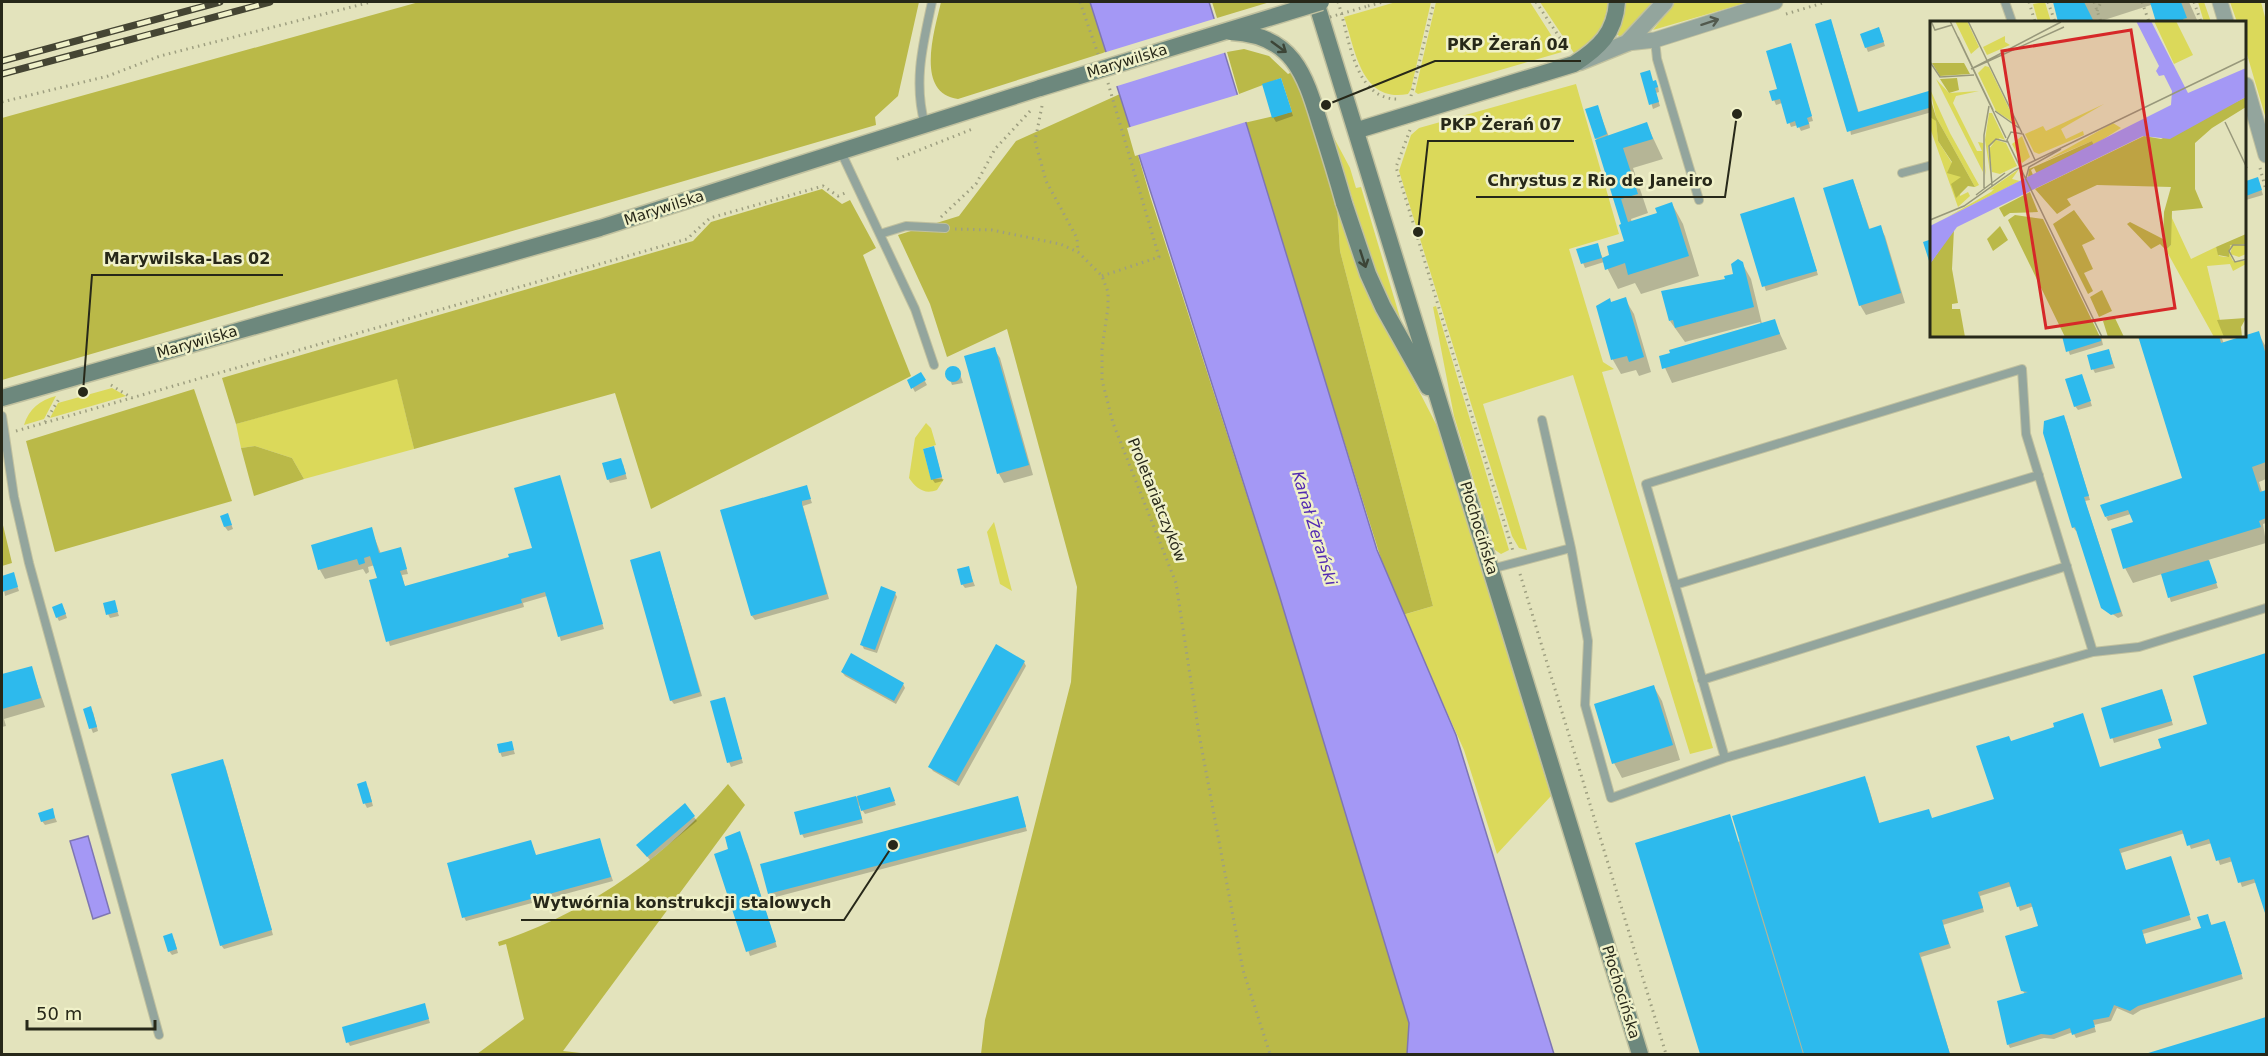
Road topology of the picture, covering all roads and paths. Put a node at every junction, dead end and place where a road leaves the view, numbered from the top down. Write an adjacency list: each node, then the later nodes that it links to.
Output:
1 (371, 2): 37 (path)
2 (932, 2): 40 (lane)
3 (1080, 2): 33 (path)
4 (1316, 2): 43 (main road, Płochocińska)
5 (1321, 2): 30 (main road, Marywilska, bridge)
6 (1338, 2): 8 (path)
7 (1383, 2): 21 (path)
8 (1434, 2)
9 (1536, 2): 34 (path)
10 (1617, 2): 34 (main road)
11 (1665, 2): 32 (street)
12 (1775, 2): 31 (street, one-way to 12)
13 (2005, 2): 23 (lane)
14 (2030, 2): 24 (path)
15 (2048, 2): 25 (path)
16 (2094, 2): 22 (path)
17 (2101, 2): 22 (path)
18 (2142, 2): 27 (path)
19 (2194, 2): 28 (path)
20 (2220, 2): 29 (street)
21 (1368, 6)
22 (2097, 10): 26 (path)
23 (2012, 21)
24 (2035, 21)
25 (2055, 21)
26 (2101, 21)
27 (2149, 21)
28 (2201, 21)
29 (2226, 21)
30 (1224, 32): 40 (main road, Marywilska, bridge); 61 (main road, one-way to 61, bridge)
31 (1655, 40): 32 (street); 50 (lane)
32 (1628, 43): 34 (street)
33 (1099, 58)
34 (1573, 60): 43 (main road)
35 (1107, 81): 55 (path)
36 (2247, 88): 45 (street)
37 (2, 102)
38 (1032, 109): 39 (path); 51 (path); 54 (path)
39 (1022, 113)
40 (925, 125): 44 (main road, Marywilska)
41 (983, 125): 46 (path)
42 (1418, 125): 68 (path)
43 (1358, 130): 61 (main road, Płochocińska)
44 (841, 152): 53 (lane); 59 (main road, Marywilska)
45 (2266, 155)
46 (897, 159)
47 (1930, 166): 48 (lane)
48 (1902, 173)
49 (845, 193): 60 (path)
50 (1699, 200)
51 (930, 227): 52 (lane); 53 (lane)
52 (945, 228): 54 (path)
53 (880, 234): 56 (lane)
54 (1078, 252): 55 (path)
55 (1102, 276): 77 (path, Proletariatczyków)
56 (934, 365)
57 (101, 387): 60 (path)
58 (69, 397): 64 (path)
59 (2, 398)
60 (132, 398): 64 (path)
61 (1443, 413): 70 (main road, Płochocińska)
62 (2, 416): 65 (lane)
63 (1542, 420): 67 (lane)
64 (45, 423): 65 (path)
65 (5, 434): 76 (lane)
66 (2039, 475): 69 (lane); 71 (lane); 71 (lane)
67 (1571, 548): 68 (lane); 75 (lane)
68 (1517, 562): 70 (lane); 79 (path)
69 (2067, 566): 73 (lane); 74 (lane)
70 (1491, 569): 78 (main road, Płochocińska)
71 (1675, 585): 74 (lane)
72 (2266, 608): 73 (lane)
73 (2093, 652): 75 (lane)
74 (1702, 680): 75 (lane)
75 (1725, 758)
76 (159, 1035)
77 (1270, 1054)
78 (1640, 1054)
79 (1666, 1054)

